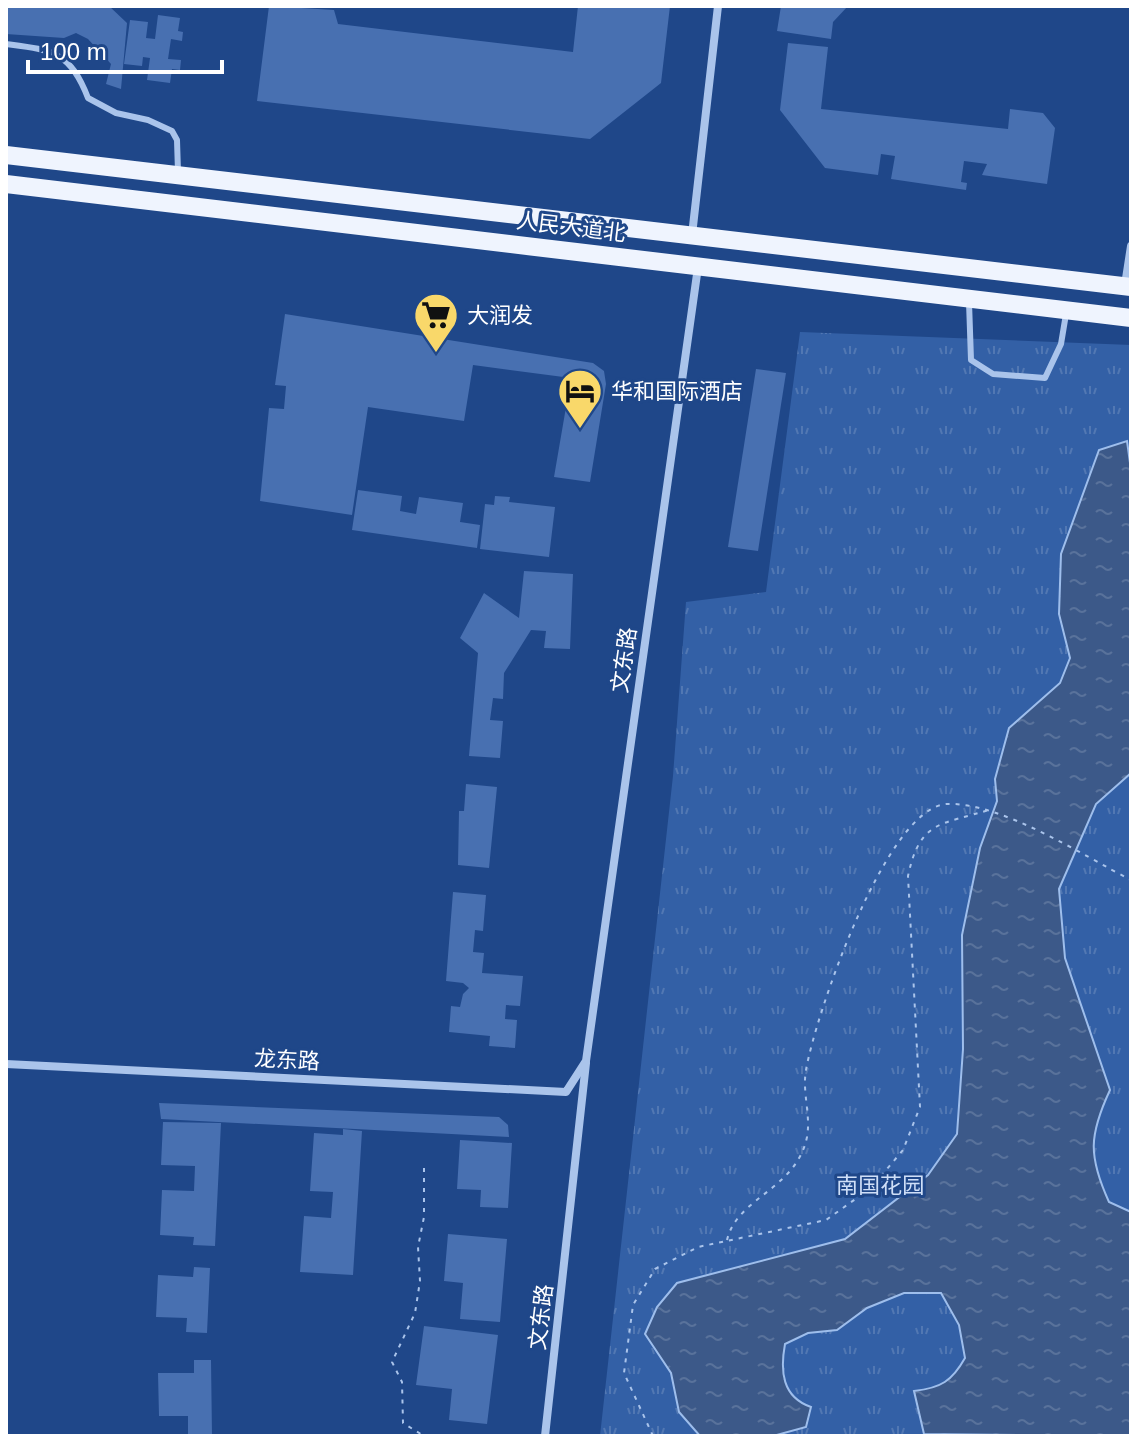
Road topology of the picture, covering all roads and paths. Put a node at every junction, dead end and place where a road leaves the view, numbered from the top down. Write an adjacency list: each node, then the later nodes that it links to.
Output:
1 (718, 6): 6 (street)
2 (6, 44): 4 (lane)
3 (6, 155): 4 (main road, 人民大道北)
4 (178, 175): 6 (main road, 人民大道北)
5 (6, 184): 8 (main road, 人民大道北)
6 (692, 235): 9 (main road, 人民大道北)
7 (1131, 246): 9 (street)
8 (698, 267): 10 (main road, 人民大道北); 15 (street, 文东路)
9 (1128, 287)
10 (968, 298): 11 (main road, 人民大道北); 11 (lane)
11 (1067, 310): 12 (main road, 人民大道北)
12 (1131, 318)
13 (992, 809): 14 (path); 19 (path); 19 (path)
14 (1131, 880)
15 (587, 1058): 17 (street, 文东路); 21 (street, 文东路)
16 (6, 1064): 17 (street, 龙东路)
17 (566, 1092)
18 (424, 1168): 20 (path)
19 (727, 1241): 22 (path)
20 (424, 1436)
21 (545, 1436)
22 (653, 1436)

